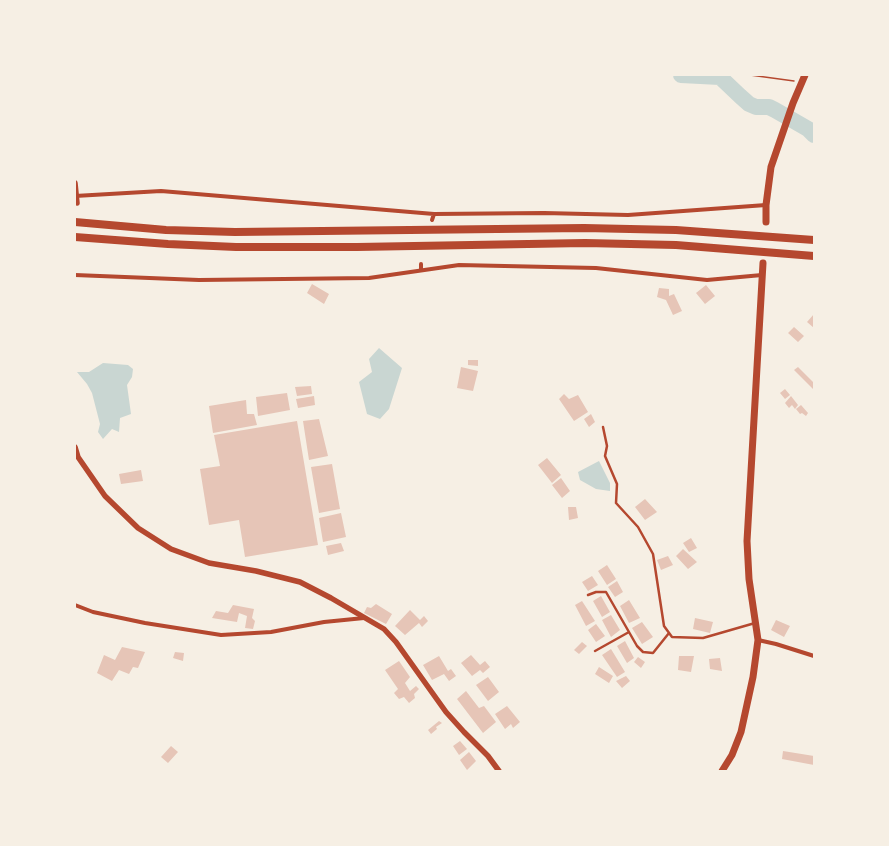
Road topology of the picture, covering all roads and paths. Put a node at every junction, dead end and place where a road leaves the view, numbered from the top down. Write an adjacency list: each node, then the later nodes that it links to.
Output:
1 (750, 75): 2 (path)
2 (803, 78): 6 (main road)
3 (75, 183): 4 (street)
4 (76, 196): 5 (street); 7 (street)
5 (77, 203)
6 (766, 205): 7 (street); 10 (main road)
7 (434, 214): 8 (street)
8 (432, 220)
9 (75, 222): 12 (highway)
10 (766, 222)
11 (75, 237): 13 (highway)
12 (814, 240)
13 (814, 256)
14 (764, 263): 17 (main road)
15 (421, 264): 16 (street)
16 (421, 270): 17 (street); 18 (street)
17 (762, 275): 24 (main road)
18 (75, 276)
19 (603, 427): 26 (lane)
20 (75, 447): 23 (street)
21 (588, 595): 25 (lane)
22 (75, 605): 23 (street)
23 (365, 618): 30 (street)
24 (756, 623): 26 (lane); 27 (main road)
25 (629, 632): 26 (lane); 28 (lane)
26 (669, 633)
27 (758, 640): 29 (street); 31 (main road)
28 (595, 651)
29 (814, 656)
30 (499, 771)
31 (722, 771)

